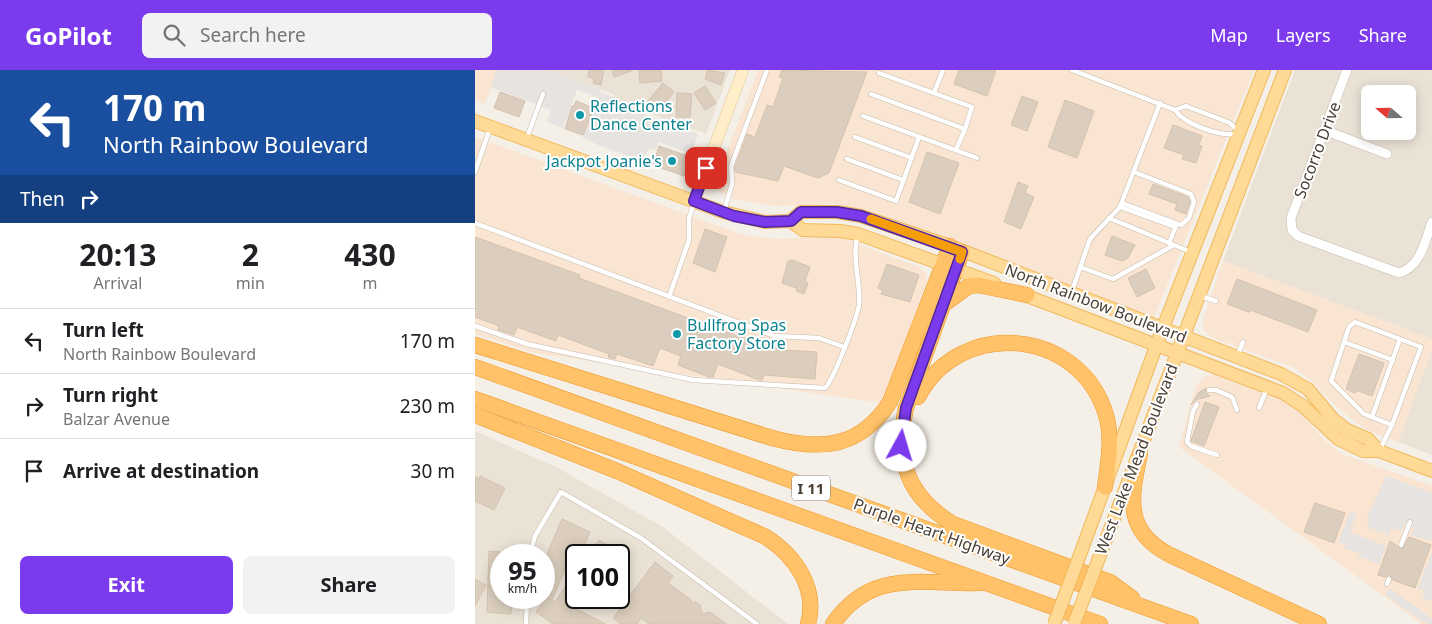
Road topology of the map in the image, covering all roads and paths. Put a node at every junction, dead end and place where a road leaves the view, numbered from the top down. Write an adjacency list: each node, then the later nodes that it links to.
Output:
1 (743, 70): 32 (street)
2 (767, 70): 34 (lane)
3 (942, 70): 9 (lane)
4 (1071, 70): 12 (lane)
5 (1264, 70): 20 (main road, West Lake Mead Boulevard)
6 (1347, 70): 18 (street, Socorro Drive)
7 (1284, 71): 20 (main road); 41 (main road, West Lake Mead Boulevard)
8 (879, 73): 9 (lane)
9 (934, 93): 17 (lane)
10 (543, 94): 22 (lane)
11 (871, 94): 17 (lane)
12 (1160, 103): 13 (lane); 29 (lane)
13 (1175, 110): 20 (lane); 20 (lane)
14 (863, 116): 19 (lane)
15 (475, 121): 16 (main road, North Rainbow Boulevard)
16 (490, 126): 22 (main road, North Rainbow Boulevard); 28 (lane)
17 (965, 129): 23 (lane)
18 (1324, 130): 24 (street); 37 (street, Socorro Drive)
19 (919, 136): 23 (lane); 25 (lane)
20 (1246, 136): 41 (main road); 44 (main road, West Lake Mead Boulevard)
21 (855, 138): 25 (lane)
22 (526, 140): 32 (main road, North Rainbow Boulevard)
23 (957, 150): 26 (lane)
24 (1387, 154)
25 (911, 158): 31 (lane)
26 (977, 158)
27 (847, 159): 31 (lane)
28 (475, 172)
29 (1134, 172): 33 (lane); 39 (lane)
30 (839, 180): 31 (lane)
31 (903, 180)
32 (694, 201): 34 (main road, North Rainbow Boulevard); 50 (lane)
33 (1121, 205): 35 (lane); 39 (lane)
34 (723, 212): 36 (main road, North Rainbow Boulevard)
35 (1109, 218): 42 (lane); 46 (lane)
36 (791, 221): 40 (main road, North Rainbow Boulevard); 43 (main road, North Rainbow Boulevard)
37 (1432, 222)
38 (475, 223): 50 (lane)
39 (1176, 225): 42 (lane)
40 (858, 234): 45 (main road, North Rainbow Boulevard); 61 (lane)
41 (1222, 236): 48 (main road, West Lake Mead Boulevard)
42 (1171, 244): 44 (lane); 46 (lane)
43 (956, 249): 45 (highway); 47 (main road, North Rainbow Boulevard)
44 (1194, 253): 54 (main road, West Lake Mead Boulevard)
45 (948, 267): 49 (main road, North Rainbow Boulevard); 52 (highway); 59 (highway)
46 (1080, 267): 47 (lane)
47 (1071, 294): 54 (main road, North Rainbow Boulevard)
48 (1199, 295): 51 (lane); 55 (main road, West Lake Mead Boulevard)
49 (1027, 296): 52 (highway); 60 (main road, North Rainbow Boulevard)
50 (669, 297): 61 (lane)
51 (1216, 301)
52 (944, 304): 80 (highway)
53 (475, 326): 61 (lane)
54 (1162, 330): 55 (main road, North Rainbow Boulevard); 60 (main road, West Lake Mead Boulevard)
55 (1182, 337): 62 (main road, West Lake Mead Boulevard); 63 (main road, North Rainbow Boulevard)
56 (1401, 339): 58 (lane); 64 (lane); 74 (lane)
57 (1243, 342): 63 (lane)
58 (1344, 342): 64 (lane); 73 (lane)
59 (475, 345)
60 (1156, 346): 62 (main road, North Rainbow Boulevard); 79 (main road, West Lake Mead Boulevard)
61 (844, 347)
62 (1176, 354): 66 (main road, North Rainbow Boulevard); 76 (main road, West Lake Mead Boulevard)
63 (1237, 357): 75 (main road, North Rainbow Boulevard)
64 (1393, 360): 73 (lane)
65 (475, 367): 87 (highway, Purple Heart Highway / I 11)
66 (1267, 386): 70 (lane); 75 (main road, North Rainbow Boulevard)
67 (1209, 390): 71 (lane)
68 (475, 399): 85 (highway, Purple Heart Highway / I 11)
69 (1197, 404): 77 (lane)
70 (1259, 408)
71 (1237, 410)
72 (475, 415): 91 (highway)
73 (1372, 417): 74 (lane)
74 (1392, 425): 75 (lane)
75 (1379, 451): 78 (main road, North Rainbow Boulevard)
76 (1139, 454): 94 (main road, West Lake Mead Boulevard, bridge); 97 (highway)
77 (1217, 455)
78 (1432, 471)
79 (1105, 487): 80 (highway); 93 (main road, West Lake Mead Boulevard, bridge)
80 (944, 519): 87 (highway)
81 (1410, 522): 83 (lane)
82 (533, 544): 90 (lane)
83 (1401, 545)
84 (1389, 579): 86 (lane)
85 (991, 583): 92 (highway); 95 (highway, Purple Heart Highway / I 11)
86 (1387, 584)
87 (1147, 608): 96 (highway, Purple Heart Highway / I 11)
88 (527, 609): 89 (lane)
89 (526, 624)
90 (757, 624)
91 (808, 624)
92 (833, 624)
93 (1054, 624)
94 (1074, 624)
95 (1100, 624)
96 (1191, 624)
97 (1319, 624)

